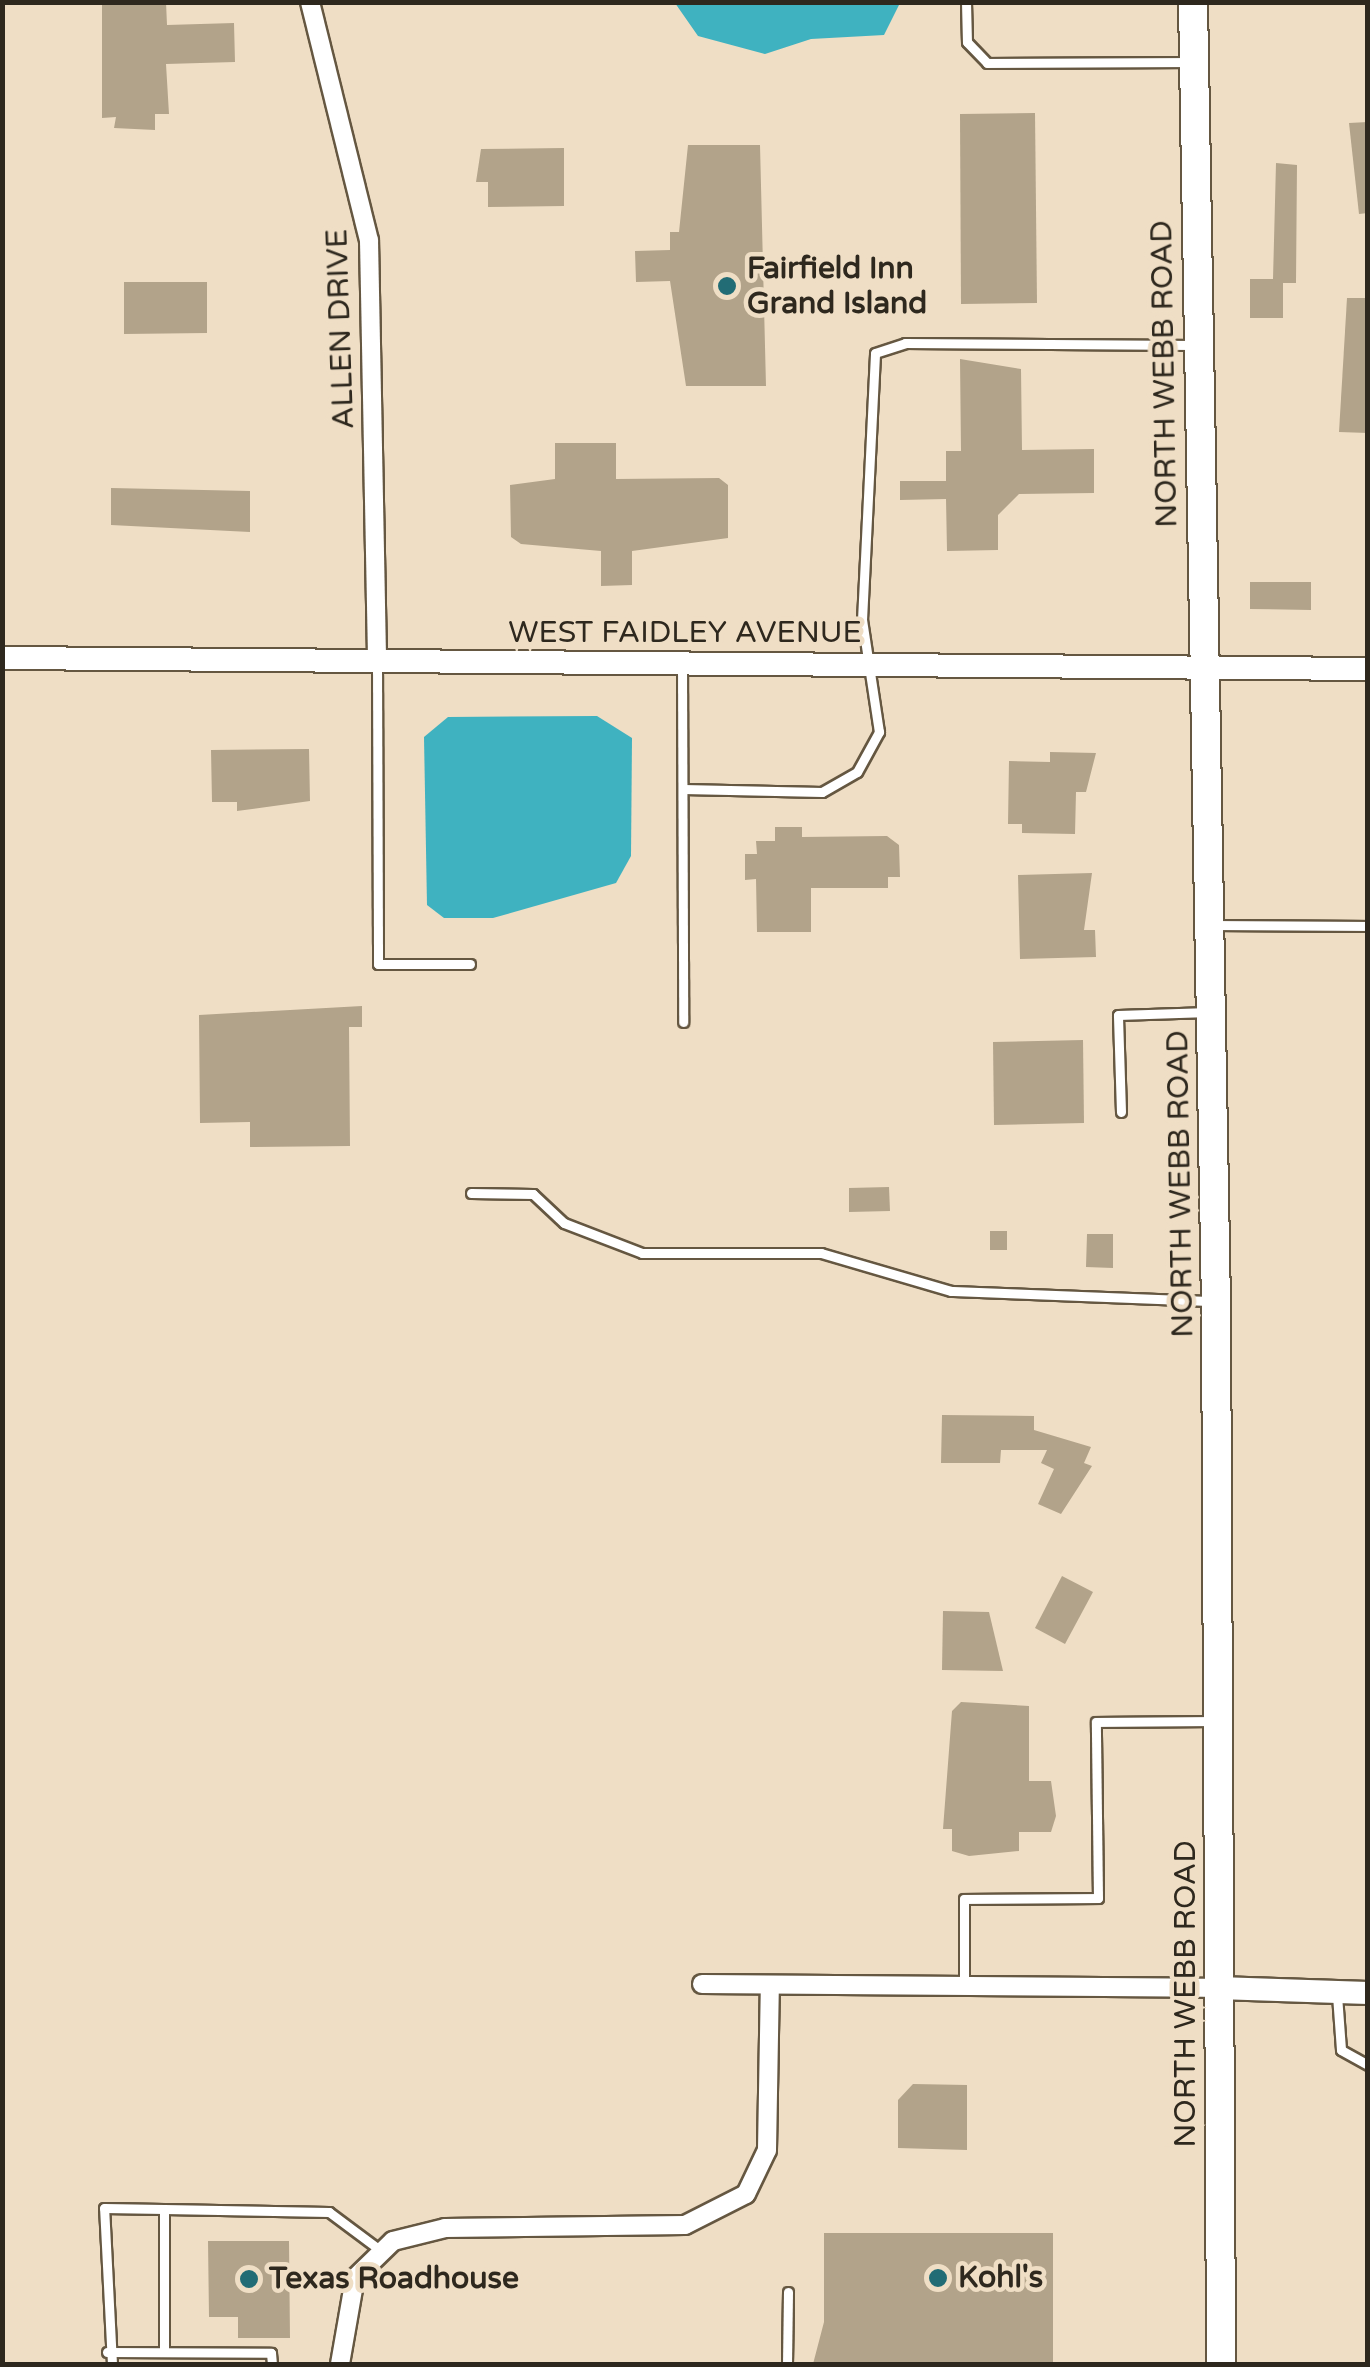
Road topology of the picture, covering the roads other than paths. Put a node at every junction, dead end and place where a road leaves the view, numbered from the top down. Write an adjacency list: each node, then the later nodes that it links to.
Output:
1 (310, 2): 7 (street, ALLEN DRIVE)
2 (966, 2): 4 (lane)
3 (1192, 2): 4 (main road, NORTH WEBB ROAD)
4 (1193, 62): 5 (main road, NORTH WEBB ROAD)
5 (1195, 345): 9 (lane); 10 (main road, NORTH WEBB ROAD)
6 (2, 658): 7 (street, WEST FAIDLEY AVENUE)
7 (377, 661): 8 (street, WEST FAIDLEY AVENUE); 15 (lane)
8 (682, 663): 9 (street, WEST FAIDLEY AVENUE); 12 (lane)
9 (866, 664): 10 (street, WEST FAIDLEY AVENUE); 12 (lane)
10 (1205, 666): 11 (street, WEST FAIDLEY AVENUE); 13 (main road, NORTH WEBB ROAD)
11 (1368, 670)
12 (682, 789): 17 (lane)
13 (1210, 925): 14 (lane); 16 (main road, NORTH WEBB ROAD)
14 (1368, 926)
15 (470, 964)
16 (1212, 1012): 18 (lane); 20 (main road, NORTH WEBB ROAD)
17 (683, 1022)
18 (1121, 1112)
19 (471, 1193): 20 (lane)
20 (1216, 1301): 21 (main road, NORTH WEBB ROAD)
21 (1217, 1720): 24 (lane); 25 (main road, NORTH WEBB ROAD)
22 (702, 1984): 23 (street)
23 (770, 1985): 24 (street); 30 (street)
24 (964, 1986): 25 (street)
25 (1218, 1988): 26 (street); 38 (main road, NORTH WEBB ROAD)
26 (1337, 1992): 27 (street); 28 (lane)
27 (1368, 1993)
28 (1368, 2065)
29 (164, 2210): 30 (lane); 32 (lane); 33 (lane)
30 (380, 2250): 36 (street)
31 (788, 2292): 37 (lane)
32 (164, 2351): 33 (lane); 35 (lane)
33 (107, 2352): 34 (lane)
34 (112, 2364)
35 (272, 2364)
36 (340, 2364)
37 (787, 2364)
38 (1220, 2364)

